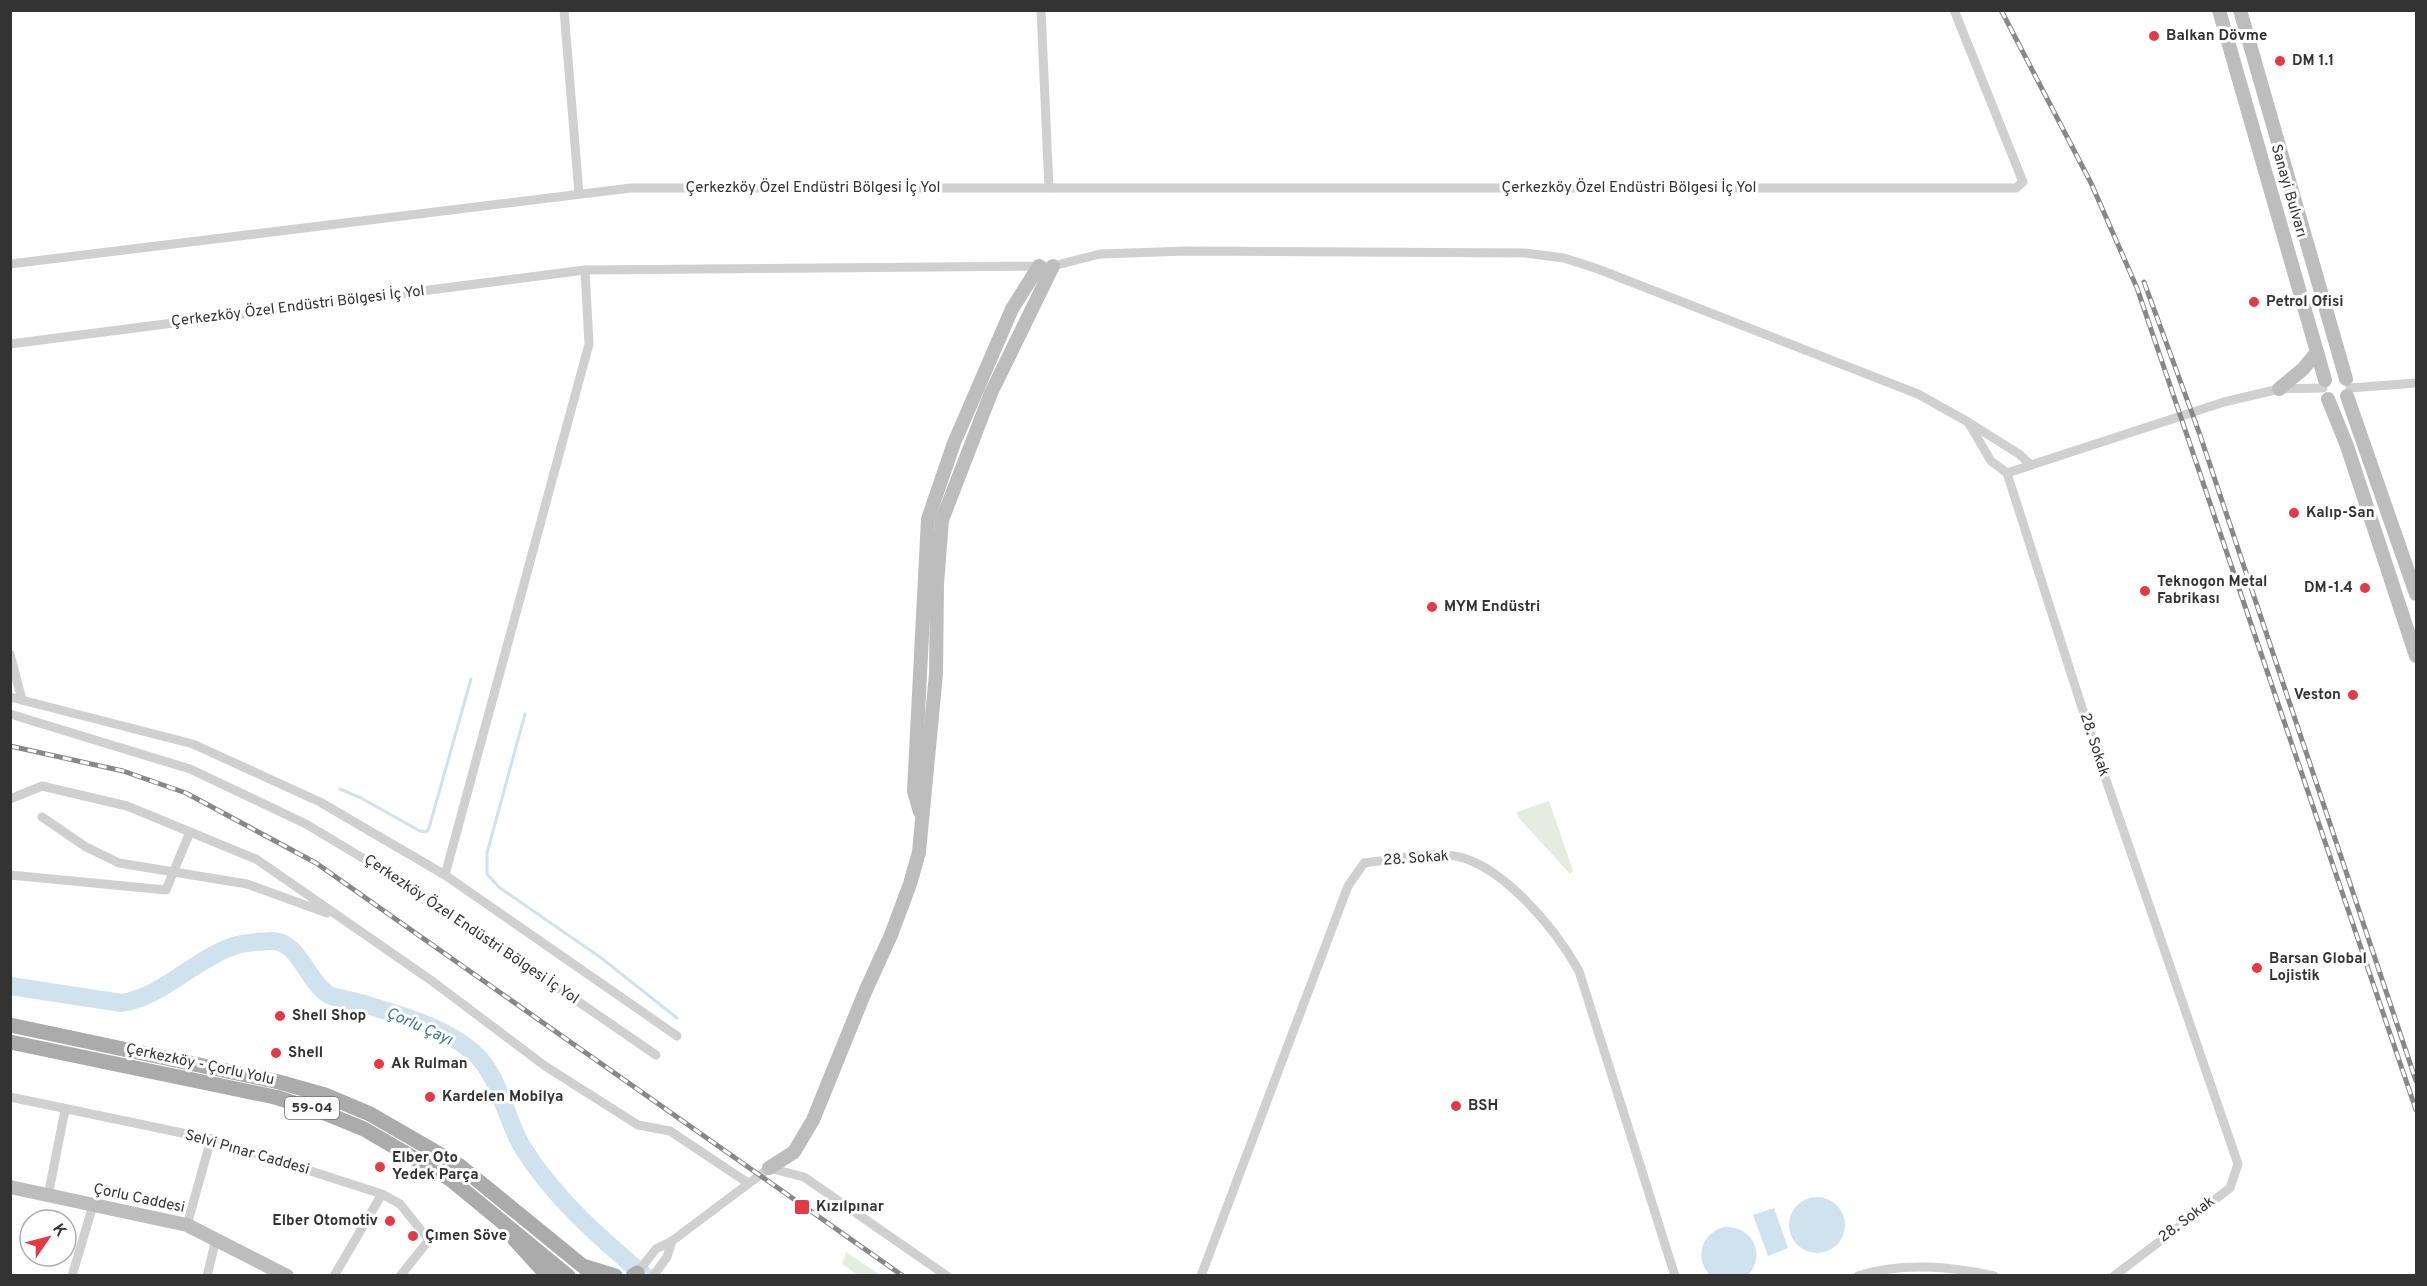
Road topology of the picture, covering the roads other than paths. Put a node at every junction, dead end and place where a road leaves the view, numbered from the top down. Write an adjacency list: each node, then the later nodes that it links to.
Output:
1 (564, 10): 7 (street)
2 (1041, 10): 6 (street)
3 (1953, 10): 6 (street, Çerkezköy Özel Endüstri Bölgesi İç Yol)
4 (2219, 10): 13 (main road, Sanayi Bulvarı)
5 (2241, 10): 15 (main road, Sanayi Bulvarı)
6 (1048, 188): 7 (street, Çerkezköy Özel Endüstri Bölgesi İç Yol)
7 (579, 194): 8 (street, Çerkezköy Özel Endüstri Bölgesi İç Yol)
8 (10, 264)
9 (1039, 266): 10 (street, Çerkezköy Özel Endüstri Bölgesi İç Yol); 11 (street, Çerkezköy Özel Endüstri Bölgesi İç Yol); 29 (main road)
10 (1053, 266): 18 (street, Çerkezköy Özel Endüstri Bölgesi İç Yol); 29 (main road)
11 (585, 270): 12 (street, Çerkezköy Özel Endüstri Bölgesi İç Yol); 33 (street, Çerkezköy Özel Endüstri Bölgesi İç Yol)
12 (10, 344)
13 (2317, 352): 16 (main road); 17 (main road, Sanayi Bulvarı)
14 (2416, 383): 15 (street)
15 (2348, 388): 17 (main road); 17 (main road); 21 (main road, Sanayi Bulvarı)
16 (2279, 389): 17 (street); 19 (street)
17 (2326, 389): 23 (main road, Sanayi Bulvarı)
18 (1968, 422): 19 (street, Çerkezköy Özel Endüstri Bölgesi İç Yol); 20 (street)
19 (2031, 465): 20 (street)
20 (2007, 473): 68 (street, 28. Sokak)
21 (2416, 594)
22 (10, 654): 25 (street)
23 (2416, 656)
24 (10, 697): 25 (street, Çerkezköy Özel Endüstri Bölgesi İç Yol)
25 (22, 700): 33 (street, Çerkezköy Özel Endüstri Bölgesi İç Yol)
26 (10, 714): 38 (street, Çerkezköy Özel Endüstri Bölgesi İç Yol)
27 (10, 799): 30 (street)
28 (42, 817): 31 (street)
29 (922, 819): 42 (main road)
30 (190, 832): 31 (street); 34 (street)
31 (173, 872): 32 (street); 34 (street)
32 (10, 875)
33 (446, 875): 36 (street, Çerkezköy Özel Endüstri Bölgesi İç Yol)
34 (341, 918): 43 (street)
35 (10, 1025): 52 (main road, Çerkezköy - Çorlu Yolu / 59-04)
36 (677, 1036)
37 (10, 1042): 48 (main road, 59-04)
38 (656, 1055)
39 (10, 1097): 40 (street, Selvi Pınar Caddesi)
40 (64, 1110): 41 (street, Selvi Pınar Caddesi); 46 (street)
41 (211, 1139): 45 (street, Selvi Pınar Caddesi); 49 (street)
42 (769, 1168): 43 (street); 63 (street)
43 (748, 1184): 51 (street)
44 (10, 1187): 46 (main road, Çorlu Caddesi)
45 (382, 1194): 56 (street); 57 (street, Selvi Pınar Caddesi)
46 (48, 1196): 47 (main road, Çorlu Caddesi)
47 (93, 1205): 49 (main road, Çorlu Caddesi); 53 (street)
48 (495, 1214): 58 (main road); 59 (main road, 59-04)
49 (187, 1225): 50 (main road, Çorlu Caddesi)
50 (216, 1239): 54 (street); 55 (main road, Çorlu Caddesi)
51 (672, 1241): 61 (street); 62 (street)
52 (589, 1271): 60 (main road)
53 (72, 1275)
54 (207, 1275)
55 (287, 1275)
56 (334, 1275)
57 (400, 1275)
58 (548, 1275)
59 (568, 1275)
60 (615, 1275)
61 (635, 1275)
62 (653, 1275)
63 (947, 1275)
64 (1201, 1275): 65 (street, 28. Sokak)
65 (1675, 1275)
66 (1858, 1275): 67 (street)
67 (1994, 1275)
68 (2114, 1275)

